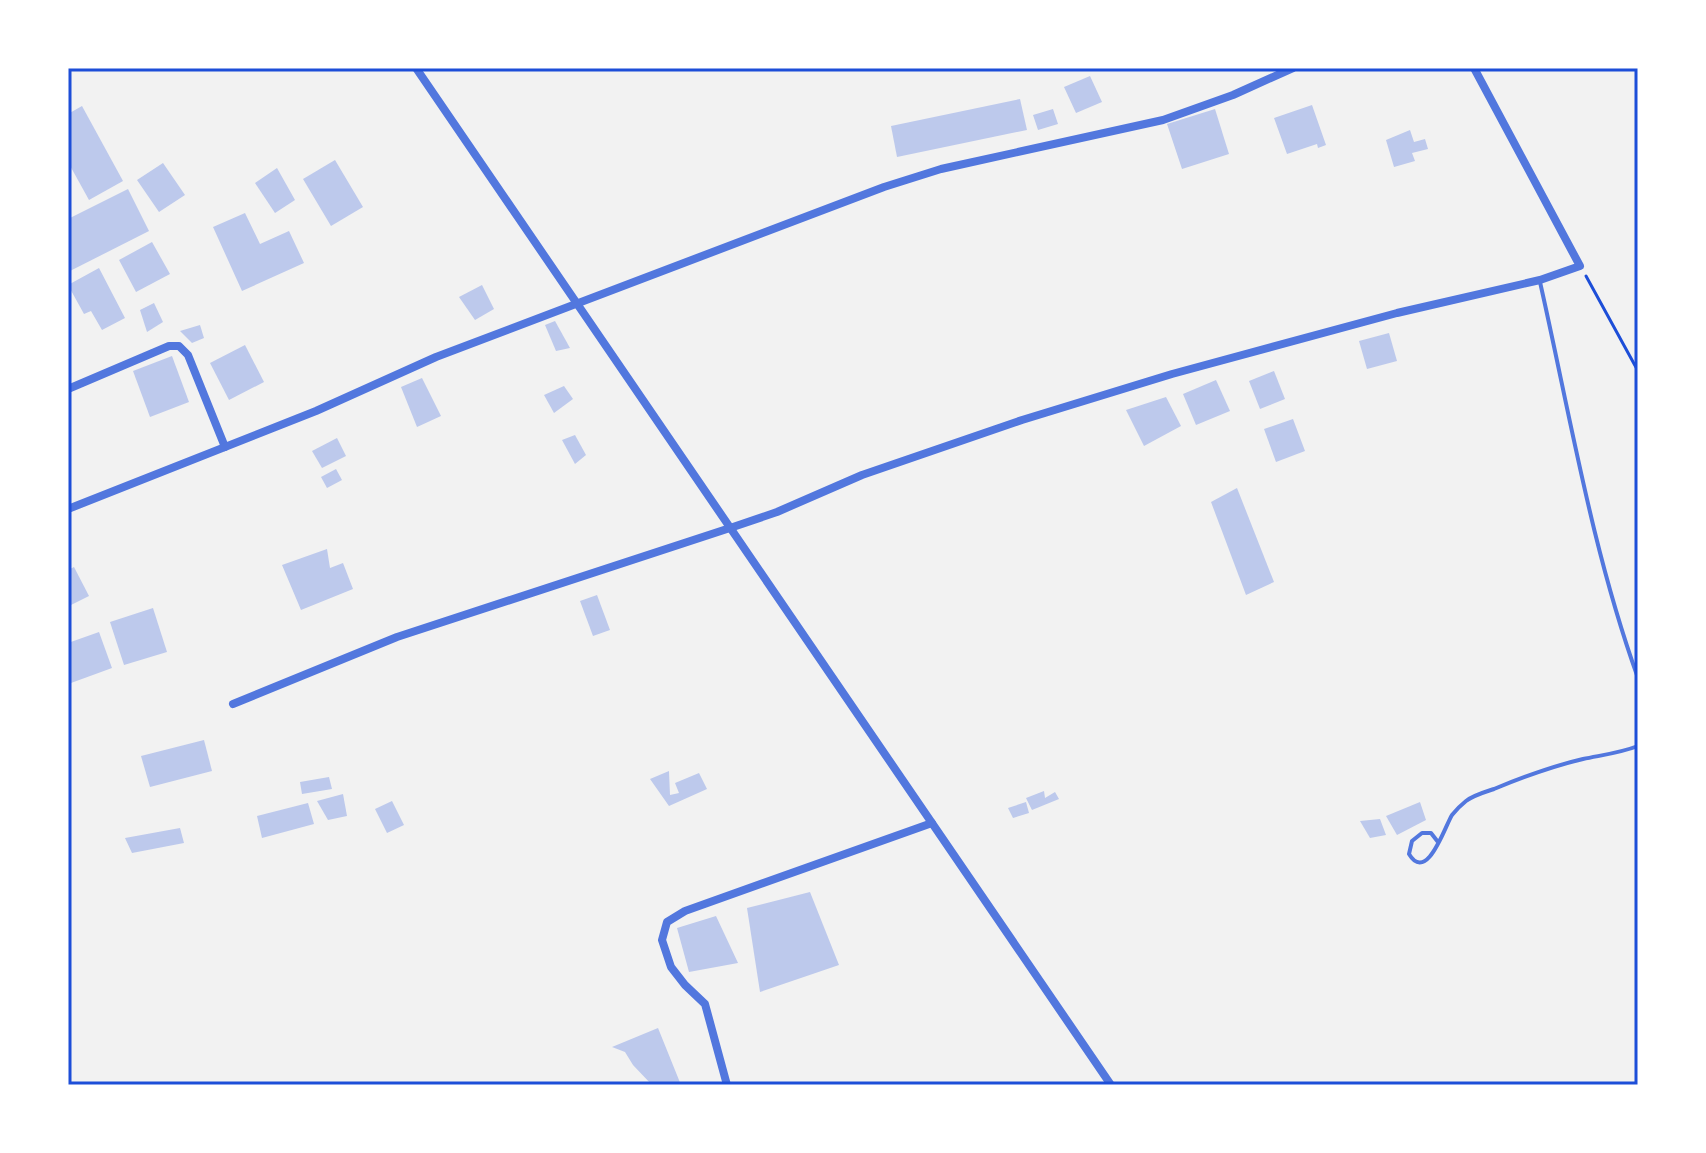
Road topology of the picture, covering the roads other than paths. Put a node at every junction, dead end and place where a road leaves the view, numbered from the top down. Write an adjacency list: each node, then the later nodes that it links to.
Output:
1 (416, 68): 5 (street)
2 (1293, 68): 5 (street)
3 (1474, 68): 4 (street)
4 (1540, 280): 9 (street); 10 (lane)
5 (577, 302): 7 (street); 9 (street)
6 (68, 389): 7 (street)
7 (225, 447): 8 (street)
8 (68, 509)
9 (730, 528): 11 (street); 13 (street)
10 (1638, 678)
11 (233, 704)
12 (1638, 746): 14 (lane)
13 (932, 823): 15 (street); 16 (street)
14 (1438, 842): 14 (lane)
15 (727, 1085)
16 (1111, 1085)

